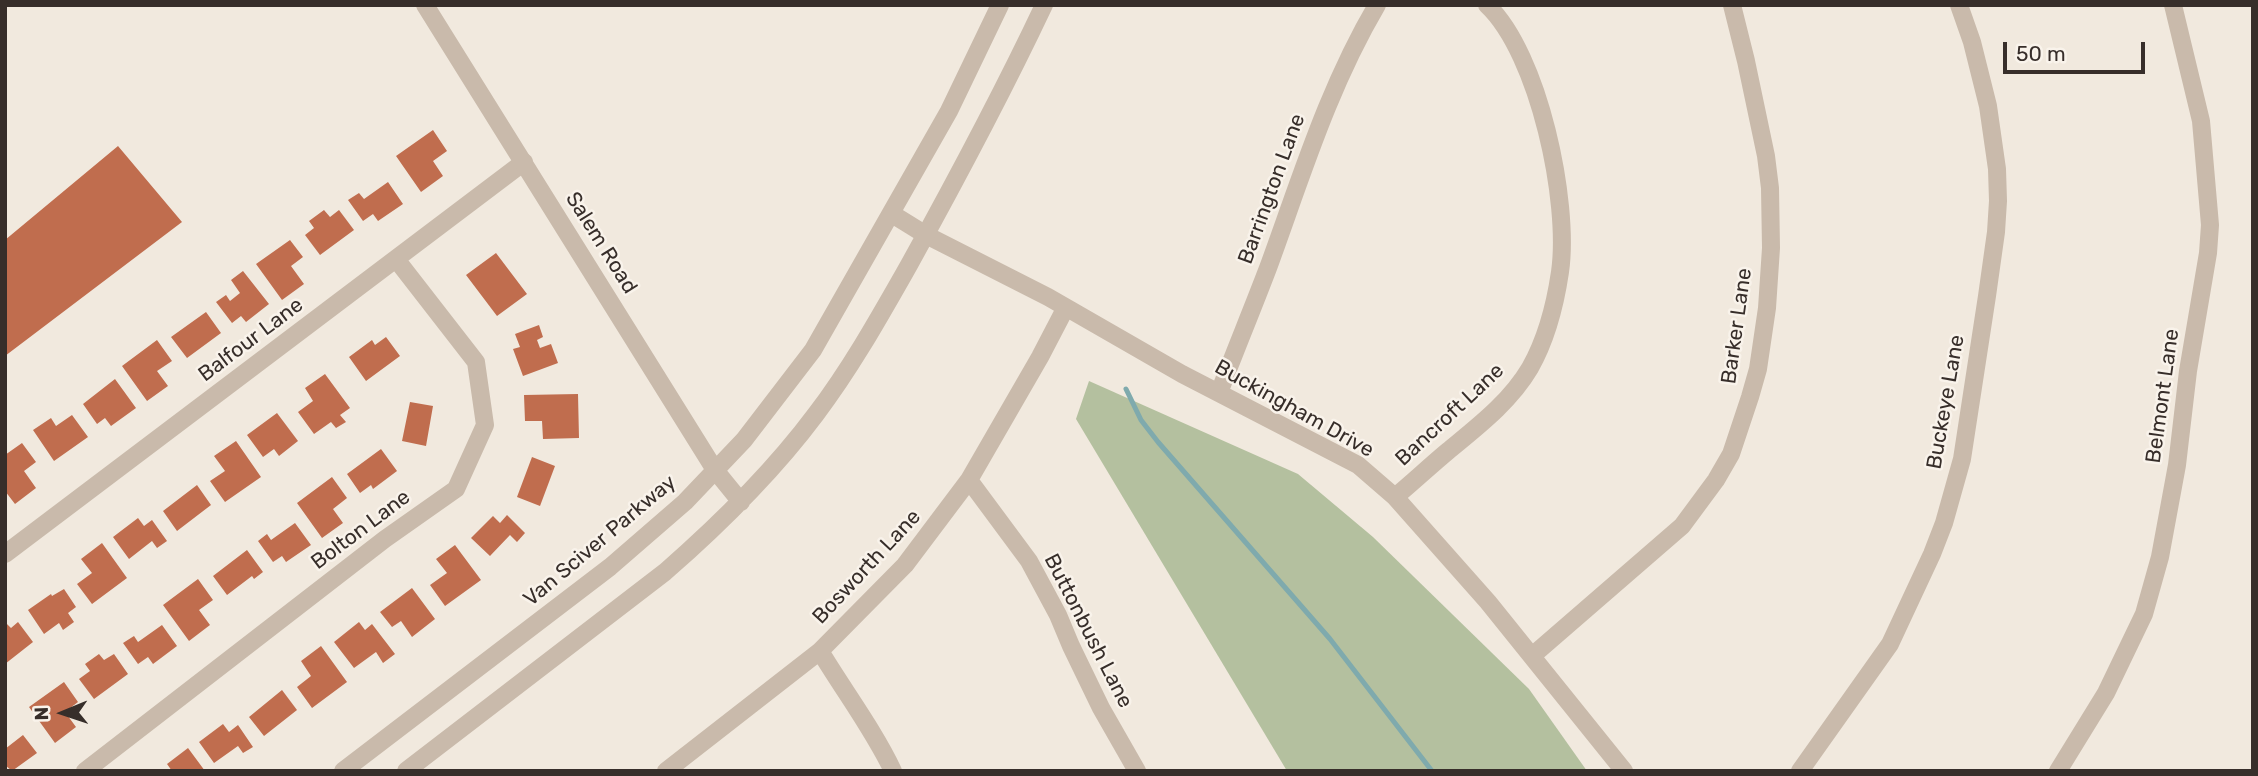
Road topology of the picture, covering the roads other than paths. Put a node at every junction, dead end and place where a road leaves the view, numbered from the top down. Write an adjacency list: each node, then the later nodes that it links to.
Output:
1 (425, 5): 9 (street, Salem Road)
2 (1000, 5): 10 (street, Van Sciver Parkway)
3 (1044, 5): 11 (street)
4 (1377, 5): 14 (street, Barrington Lane)
5 (1487, 5): 17 (street, Bancroft Lane)
6 (1731, 5): 21 (street, Barker Lane)
7 (1959, 5): 29 (street, Buckeye Lane)
8 (2173, 5): 30 (street, Belmont Lane)
9 (524, 162): 12 (street, Balfour Lane); 15 (street, Salem Road)
10 (892, 214): 11 (street, Buckingham Drive); 15 (street, Van Sciver Parkway)
11 (926, 235): 13 (street, Buckingham Drive); 18 (street)
12 (396, 259): 19 (street, Balfour Lane); 22 (street, Bolton Lane)
13 (1065, 309): 14 (street, Buckingham Drive); 16 (street, Bosworth Lane)
14 (1219, 393): 17 (street, Buckingham Drive)
15 (715, 470): 18 (street, Salem Road); 23 (street, Van Sciver Parkway)
16 (969, 480): 20 (street, Bosworth Lane); 27 (street, Buttonbush Lane)
17 (1395, 497): 21 (street, Buckingham Drive)
18 (741, 502): 24 (street)
19 (5, 554)
20 (820, 651): 25 (street, Bosworth Lane); 26 (street)
21 (1532, 656): 28 (street, Buckingham Drive)
22 (85, 771)
23 (343, 771)
24 (405, 771)
25 (666, 771)
26 (893, 771)
27 (1137, 771)
28 (1624, 771)
29 (1800, 771)
30 (2058, 771)

